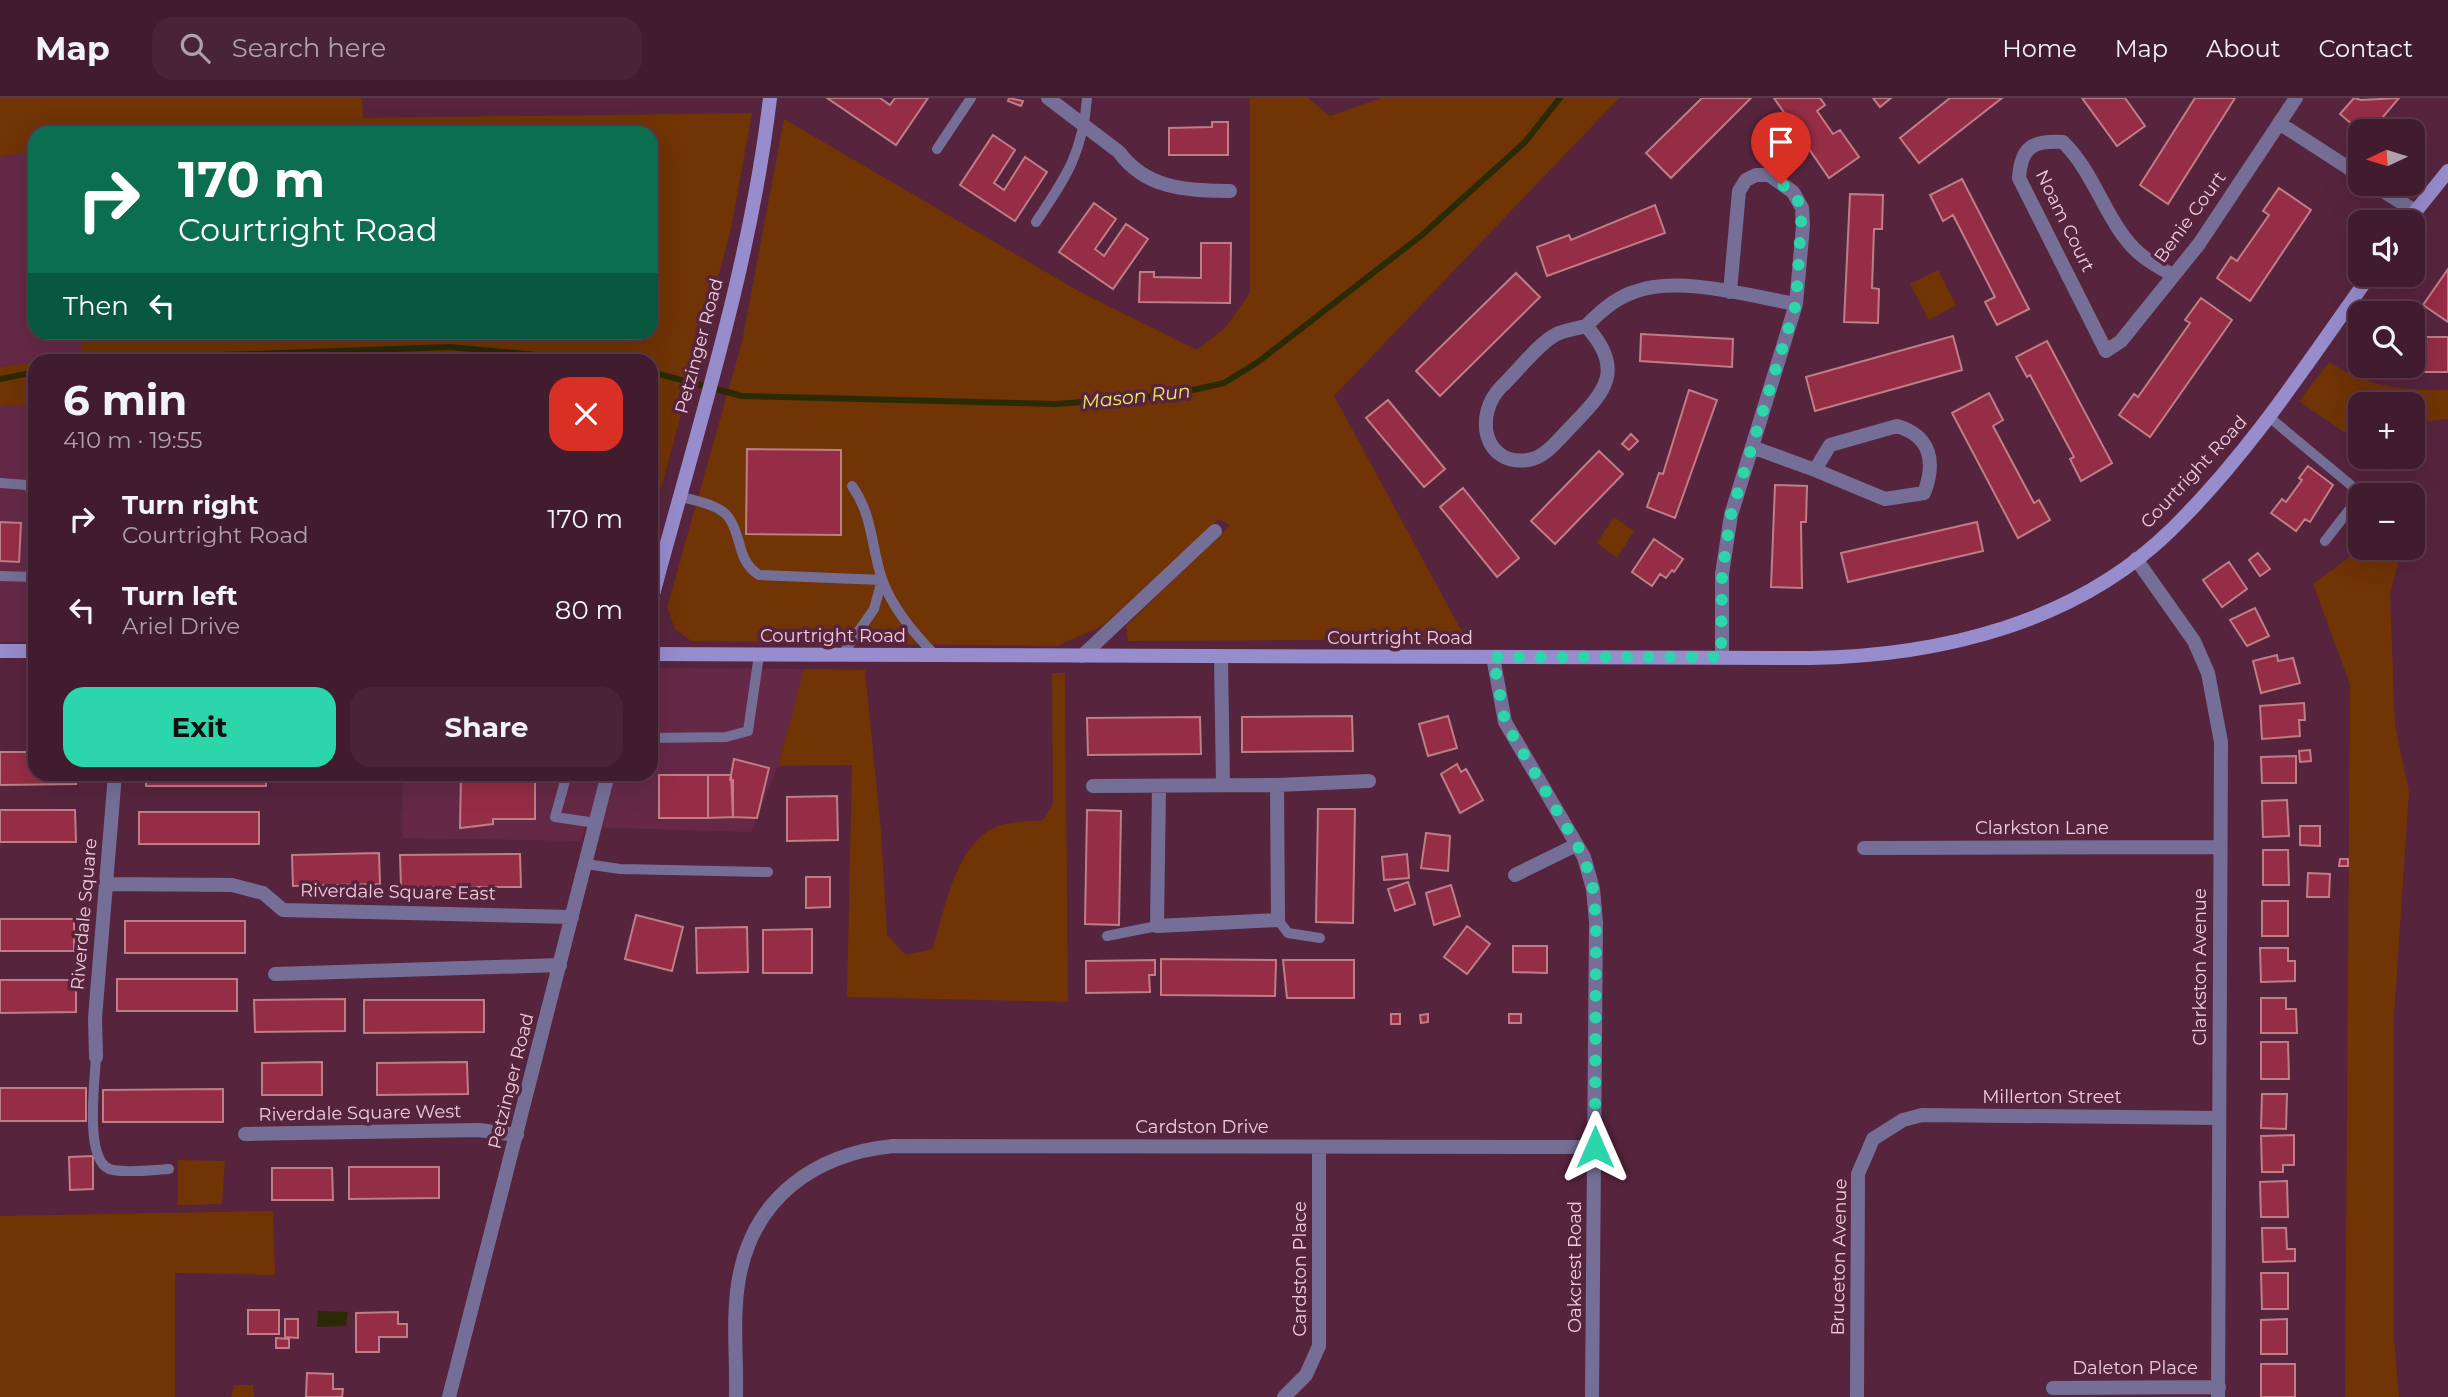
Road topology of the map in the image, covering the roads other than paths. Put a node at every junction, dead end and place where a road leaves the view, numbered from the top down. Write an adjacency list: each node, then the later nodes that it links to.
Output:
1 (770, 98): 28 (street, Petzinger Road)
2 (971, 98): 8 (lane)
3 (1048, 98): 7 (street)
4 (1087, 98): 7 (lane)
5 (2296, 98): 6 (street, Benie Court)
6 (2279, 123): 9 (street); 16 (street, Benie Court)
7 (1085, 126): 11 (street); 15 (lane)
8 (937, 149)
9 (2348, 168)
10 (2448, 171): 14 (street)
11 (1230, 191)
12 (2386, 196): 13 (street)
13 (2403, 210)
14 (2417, 210)
15 (1036, 222)
16 (2172, 275): 21 (street, Benie Court); 21 (street, Noam Court)
17 (2361, 287): 22 (street, Courtright Road)
18 (1730, 292): 19 (street); 19 (street); 20 (street)
19 (1796, 304): 23 (street)
20 (1586, 327): 20 (street)
21 (2106, 351)
22 (2269, 417): 30 (lane); 31 (street, Courtright Road)
23 (1752, 447): 24 (street); 44 (street)
24 (1815, 470): 24 (street)
25 (0, 483): 26 (lane)
26 (28, 486)
27 (852, 486): 35 (lane)
28 (679, 496): 33 (street, Petzinger Road); 35 (lane)
29 (1215, 531): 42 (street)
30 (2325, 541)
31 (2136, 559): 44 (street, Courtright Road); 57 (street, Clarkston Avenue)
32 (0, 576): 34 (lane)
33 (658, 576)
34 (28, 577)
35 (882, 580): 40 (lane); 41 (lane)
36 (0, 651): 37 (street)
37 (28, 651)
38 (658, 654): 39 (street, Courtright Road)
39 (759, 655): 40 (street, Courtright Road); 46 (lane)
40 (842, 655): 41 (street, Courtright Road)
41 (935, 656): 42 (street, Courtright Road)
42 (1082, 656): 45 (street, Courtright Road)
43 (1493, 657): 44 (street, Courtright Road); 45 (street, Courtright Road); 56 (street, Oakcrest Road)
44 (1721, 657)
45 (1221, 658): 51 (street)
46 (658, 738)
47 (1369, 780): 52 (street)
48 (114, 781): 62 (street, Riverdale Square)
49 (565, 781): 55 (lane)
50 (606, 781): 55 (street, Petzinger Road)
51 (1223, 784): 52 (street); 54 (street)
52 (1277, 785): 64 (street)
53 (1093, 786): 54 (street)
54 (1160, 787): 65 (street)
55 (596, 823): 59 (street, Petzinger Road)
56 (1576, 845): 61 (street); 76 (street, Oakcrest Road)
57 (2219, 847): 58 (street, Clarkston Lane); 71 (street, Clarkston Avenue)
58 (1864, 848)
59 (586, 864): 60 (lane); 63 (street, Petzinger Road)
60 (768, 872)
61 (1515, 875)
62 (105, 884): 63 (street, Riverdale Square East); 70 (street, Riverdale Square)
63 (572, 917): 68 (street, Petzinger Road)
64 (1278, 920): 65 (street); 67 (lane)
65 (1157, 926): 66 (lane)
66 (1107, 936)
67 (1320, 938)
68 (560, 965): 69 (street); 74 (street, Petzinger Road)
69 (275, 974)
70 (96, 1057): 77 (lane)
71 (2219, 1118): 72 (street, Millerton Street); 79 (street, Clarkston Avenue)
72 (1888, 1128): 84 (street, Bruceton Avenue)
73 (245, 1135): 74 (street, Riverdale Square West)
74 (517, 1135): 80 (street, Petzinger Road)
75 (1319, 1147): 76 (street, Cardston Drive); 81 (street, Cardston Drive); 82 (street, Cardston Place)
76 (1595, 1147): 83 (street, Oakcrest Road)
77 (169, 1169)
78 (2053, 1388): 79 (street, Daleton Place)
79 (2218, 1392)
80 (449, 1397)
81 (736, 1397)
82 (1284, 1397)
83 (1592, 1397)
84 (1857, 1397)

